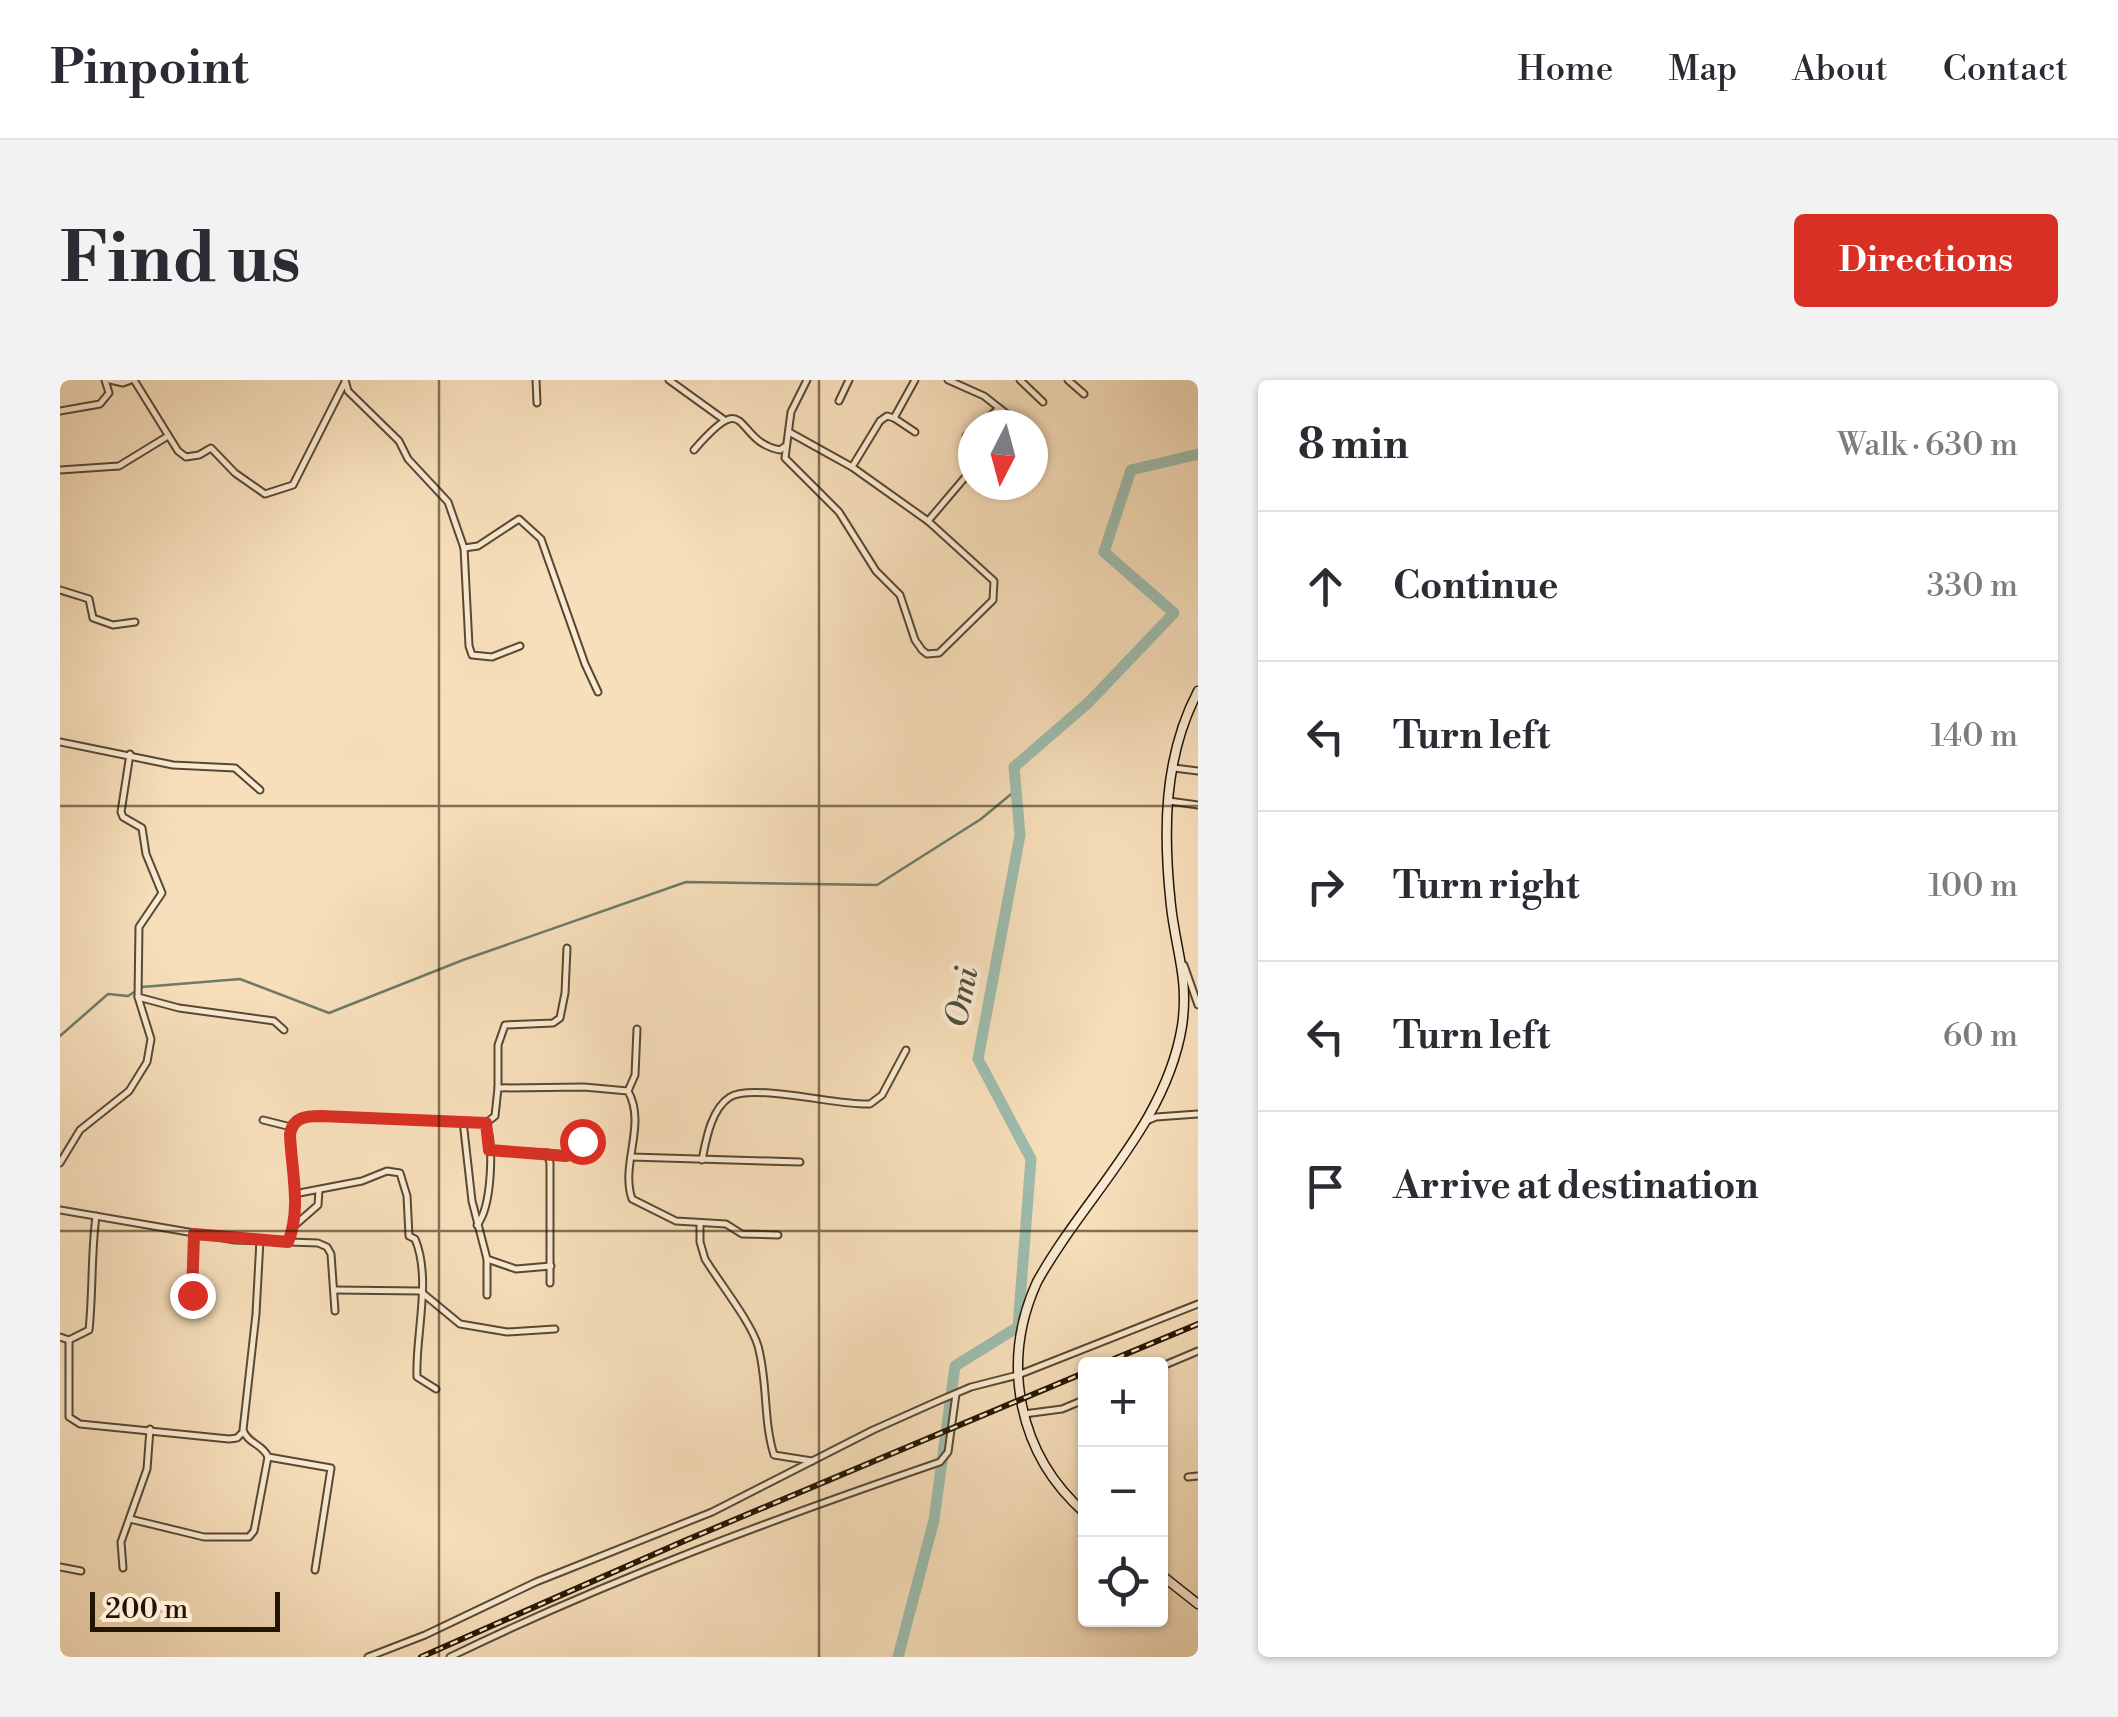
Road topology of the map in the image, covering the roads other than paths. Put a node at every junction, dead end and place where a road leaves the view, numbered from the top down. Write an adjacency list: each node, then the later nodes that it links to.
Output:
1 (108, 380): 2 (street); 18 (street)
2 (132, 380): 23 (street)
3 (536, 380): 15 (street)
4 (668, 380): 20 (street)
5 (807, 380): 21 (street)
6 (848, 380): 13 (street)
7 (916, 380): 19 (street)
8 (948, 380): 16 (street)
9 (1020, 380): 14 (street)
10 (1068, 380): 12 (street)
11 (345, 381): 23 (street); 30 (street)
12 (1084, 394)
13 (839, 401)
14 (1044, 402)
15 (537, 403)
16 (999, 408): 17 (street)
17 (1002, 410)
18 (60, 411)
19 (894, 418): 22 (street); 26 (street)
20 (723, 419): 24 (street); 25 (street)
21 (790, 432): 24 (street); 26 (street)
22 (915, 432)
23 (168, 436): 27 (street)
24 (784, 446): 29 (street)
25 (694, 450)
26 (852, 466): 29 (street)
27 (60, 470)
28 (958, 486): 29 (street)
29 (928, 521)
30 (464, 548): 33 (street); 35 (street)
31 (60, 590): 32 (street)
32 (135, 622)
33 (520, 646)
34 (1198, 691): 36 (main road)
35 (598, 692)
36 (1188, 710): 37 (street); 40 (main road)
37 (1198, 717)
38 (60, 742): 39 (street)
39 (130, 754): 42 (street); 47 (street)
40 (1171, 768): 41 (street); 43 (main road)
41 (1198, 771)
42 (260, 790)
43 (1169, 801): 44 (street); 46 (main road)
44 (1198, 805)
45 (567, 948): 52 (street)
46 (1184, 963): 48 (street); 58 (main road)
47 (138, 997): 49 (street); 66 (street)
48 (1197, 1000)
49 (284, 1030)
50 (637, 1030): 53 (street)
51 (906, 1050): 64 (street)
52 (498, 1088): 53 (street); 57 (street)
53 (628, 1091): 63 (street)
54 (1198, 1114): 58 (street)
55 (263, 1120): 59 (street)
56 (464, 1120): 57 (street); 59 (street); 71 (street)
57 (486, 1123): 61 (street)
58 (1144, 1123): 92 (main road)
59 (292, 1127): 68 (street)
60 (582, 1141): 62 (street)
61 (489, 1150): 62 (street); 71 (street)
62 (546, 1153): 79 (street)
63 (632, 1156): 64 (street); 72 (street)
64 (702, 1160): 65 (street)
65 (800, 1162)
66 (60, 1163)
67 (319, 1190): 68 (street); 73 (street); 82 (street)
68 (294, 1194): 73 (street)
69 (60, 1210): 70 (street)
70 (96, 1216): 74 (street); 89 (street)
71 (477, 1224): 78 (street)
72 (700, 1224): 75 (street); 102 (street)
73 (294, 1226): 77 (street)
74 (194, 1234): 76 (street); 83 (street)
75 (778, 1235)
76 (260, 1240): 77 (street); 100 (street)
77 (288, 1242): 81 (street)
78 (486, 1258): 79 (street); 84 (street)
79 (551, 1266): 80 (street)
80 (550, 1283)
81 (334, 1290): 82 (street); 86 (street)
82 (420, 1290): 87 (street); 93 (street)
83 (192, 1295)
84 (486, 1295)
85 (1198, 1304): 92 (street)
86 (335, 1310)
87 (556, 1330)
88 (60, 1337): 89 (street)
89 (69, 1340): 98 (street)
90 (1198, 1351): 91 (street)
91 (1168, 1364)
92 (1018, 1375): 94 (street); 96 (main road)
93 (436, 1388)
94 (956, 1394): 102 (street); 114 (street)
95 (1078, 1402): 96 (street)
96 (1024, 1414): 105 (main road)
97 (60, 1416): 98 (street)
98 (69, 1417): 99 (street)
99 (150, 1429): 100 (street); 106 (street)
100 (244, 1430): 101 (street)
101 (268, 1457): 106 (street); 109 (street)
102 (814, 1461): 113 (street)
103 (1198, 1476): 104 (street)
104 (1188, 1477)
105 (1078, 1505)
106 (130, 1519): 108 (street)
107 (60, 1567): 110 (street)
108 (123, 1568)
109 (316, 1570)
110 (81, 1571)
111 (1168, 1580): 112 (main road)
112 (1198, 1604)
113 (368, 1657)
114 (450, 1657)

